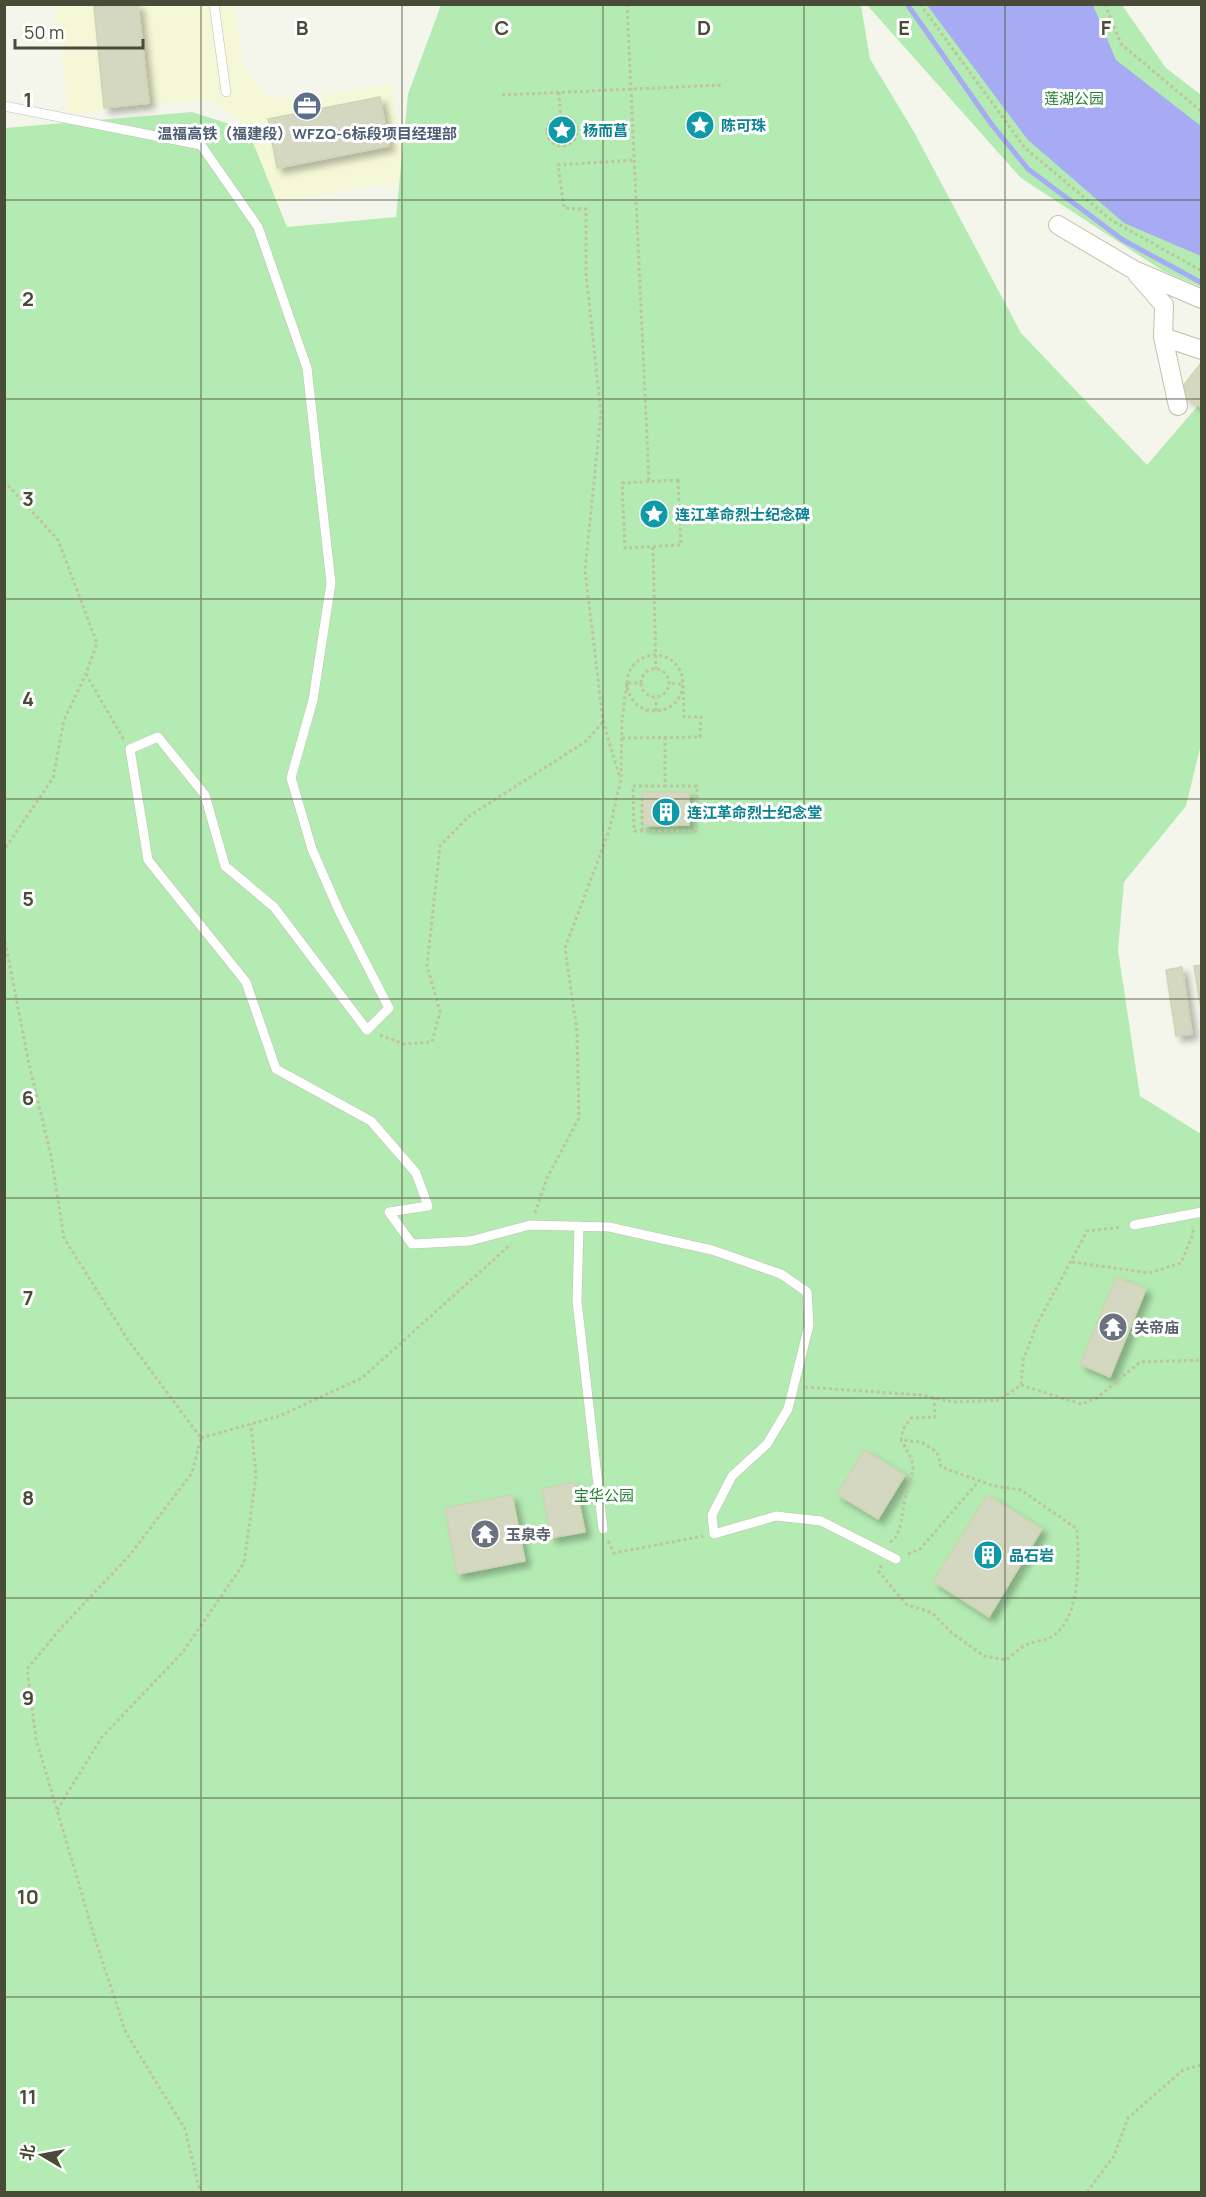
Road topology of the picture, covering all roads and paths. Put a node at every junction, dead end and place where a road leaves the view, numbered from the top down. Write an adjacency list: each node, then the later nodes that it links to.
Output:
1 (214, 4): 7 (lane)
2 (627, 4): 6 (path)
3 (920, 4): 23 (path)
4 (1106, 4): 11 (path)
5 (721, 85): 6 (path)
6 (631, 89): 8 (path); 20 (path)
7 (226, 92)
8 (559, 92): 9 (path); 12 (path)
9 (502, 95)
10 (4, 106): 50 (lane)
11 (1202, 112)
12 (560, 116): 13 (path); 14 (path); 17 (path)
13 (561, 123): 15 (path); 16 (path)
14 (577, 129): 15 (path); 19 (path)
15 (569, 130): 18 (path)
16 (555, 131): 17 (path); 18 (path)
17 (547, 132): 19 (path)
18 (563, 137): 19 (path)
19 (563, 146)
20 (634, 160): 29 (path); 40 (path)
21 (1058, 225): 22 (street)
22 (1134, 270): 24 (street); 25 (street)
23 (1202, 271)
24 (1202, 299)
25 (1163, 337): 26 (street); 27 (street)
26 (1202, 350)
27 (1178, 406)
28 (4, 481): 33 (path)
29 (649, 481): 30 (path); 30 (path)
30 (653, 547): 31 (path)
31 (656, 655): 32 (path); 34 (path); 37 (path)
32 (656, 669): 35 (path); 36 (path)
33 (86, 674): 43 (path); 48 (path)
34 (627, 683): 35 (path); 39 (path); 42 (path)
35 (641, 683): 38 (path)
36 (669, 683): 37 (path); 38 (path)
37 (683, 684): 39 (path); 41 (path)
38 (656, 698): 39 (path)
39 (656, 711)
40 (603, 721): 44 (path); 50 (path)
41 (665, 737): 42 (path); 45 (path)
42 (622, 738): 44 (path)
43 (130, 750): 50 (lane); 52 (lane)
44 (621, 779): 52 (path)
45 (665, 786): 47 (path); 47 (path)
46 (642, 799): 47 (path)
47 (642, 831)
48 (4, 850)
49 (4, 936): 61 (path)
50 (368, 1030)
51 (1197, 1213): 53 (lane); 55 (path)
52 (530, 1225): 54 (lane); 60 (path)
53 (1134, 1225): 55 (path)
54 (579, 1226): 58 (lane); 64 (lane)
55 (1071, 1262): 57 (path)
56 (1202, 1360): 57 (path)
57 (1021, 1385): 59 (path)
58 (794, 1386): 59 (path); 65 (lane)
59 (934, 1398): 62 (path)
60 (251, 1424): 61 (path); 69 (path)
61 (201, 1438): 69 (path)
62 (901, 1440): 63 (path); 66 (path)
63 (979, 1481): 67 (path); 68 (path)
64 (603, 1528): 65 (path)
65 (714, 1534): 66 (lane)
66 (873, 1548): 67 (lane)
67 (884, 1553): 68 (lane)
68 (896, 1559)
69 (57, 1810): 71 (path)
70 (1202, 2065): 72 (path)
71 (200, 2193)
72 (1087, 2193)

